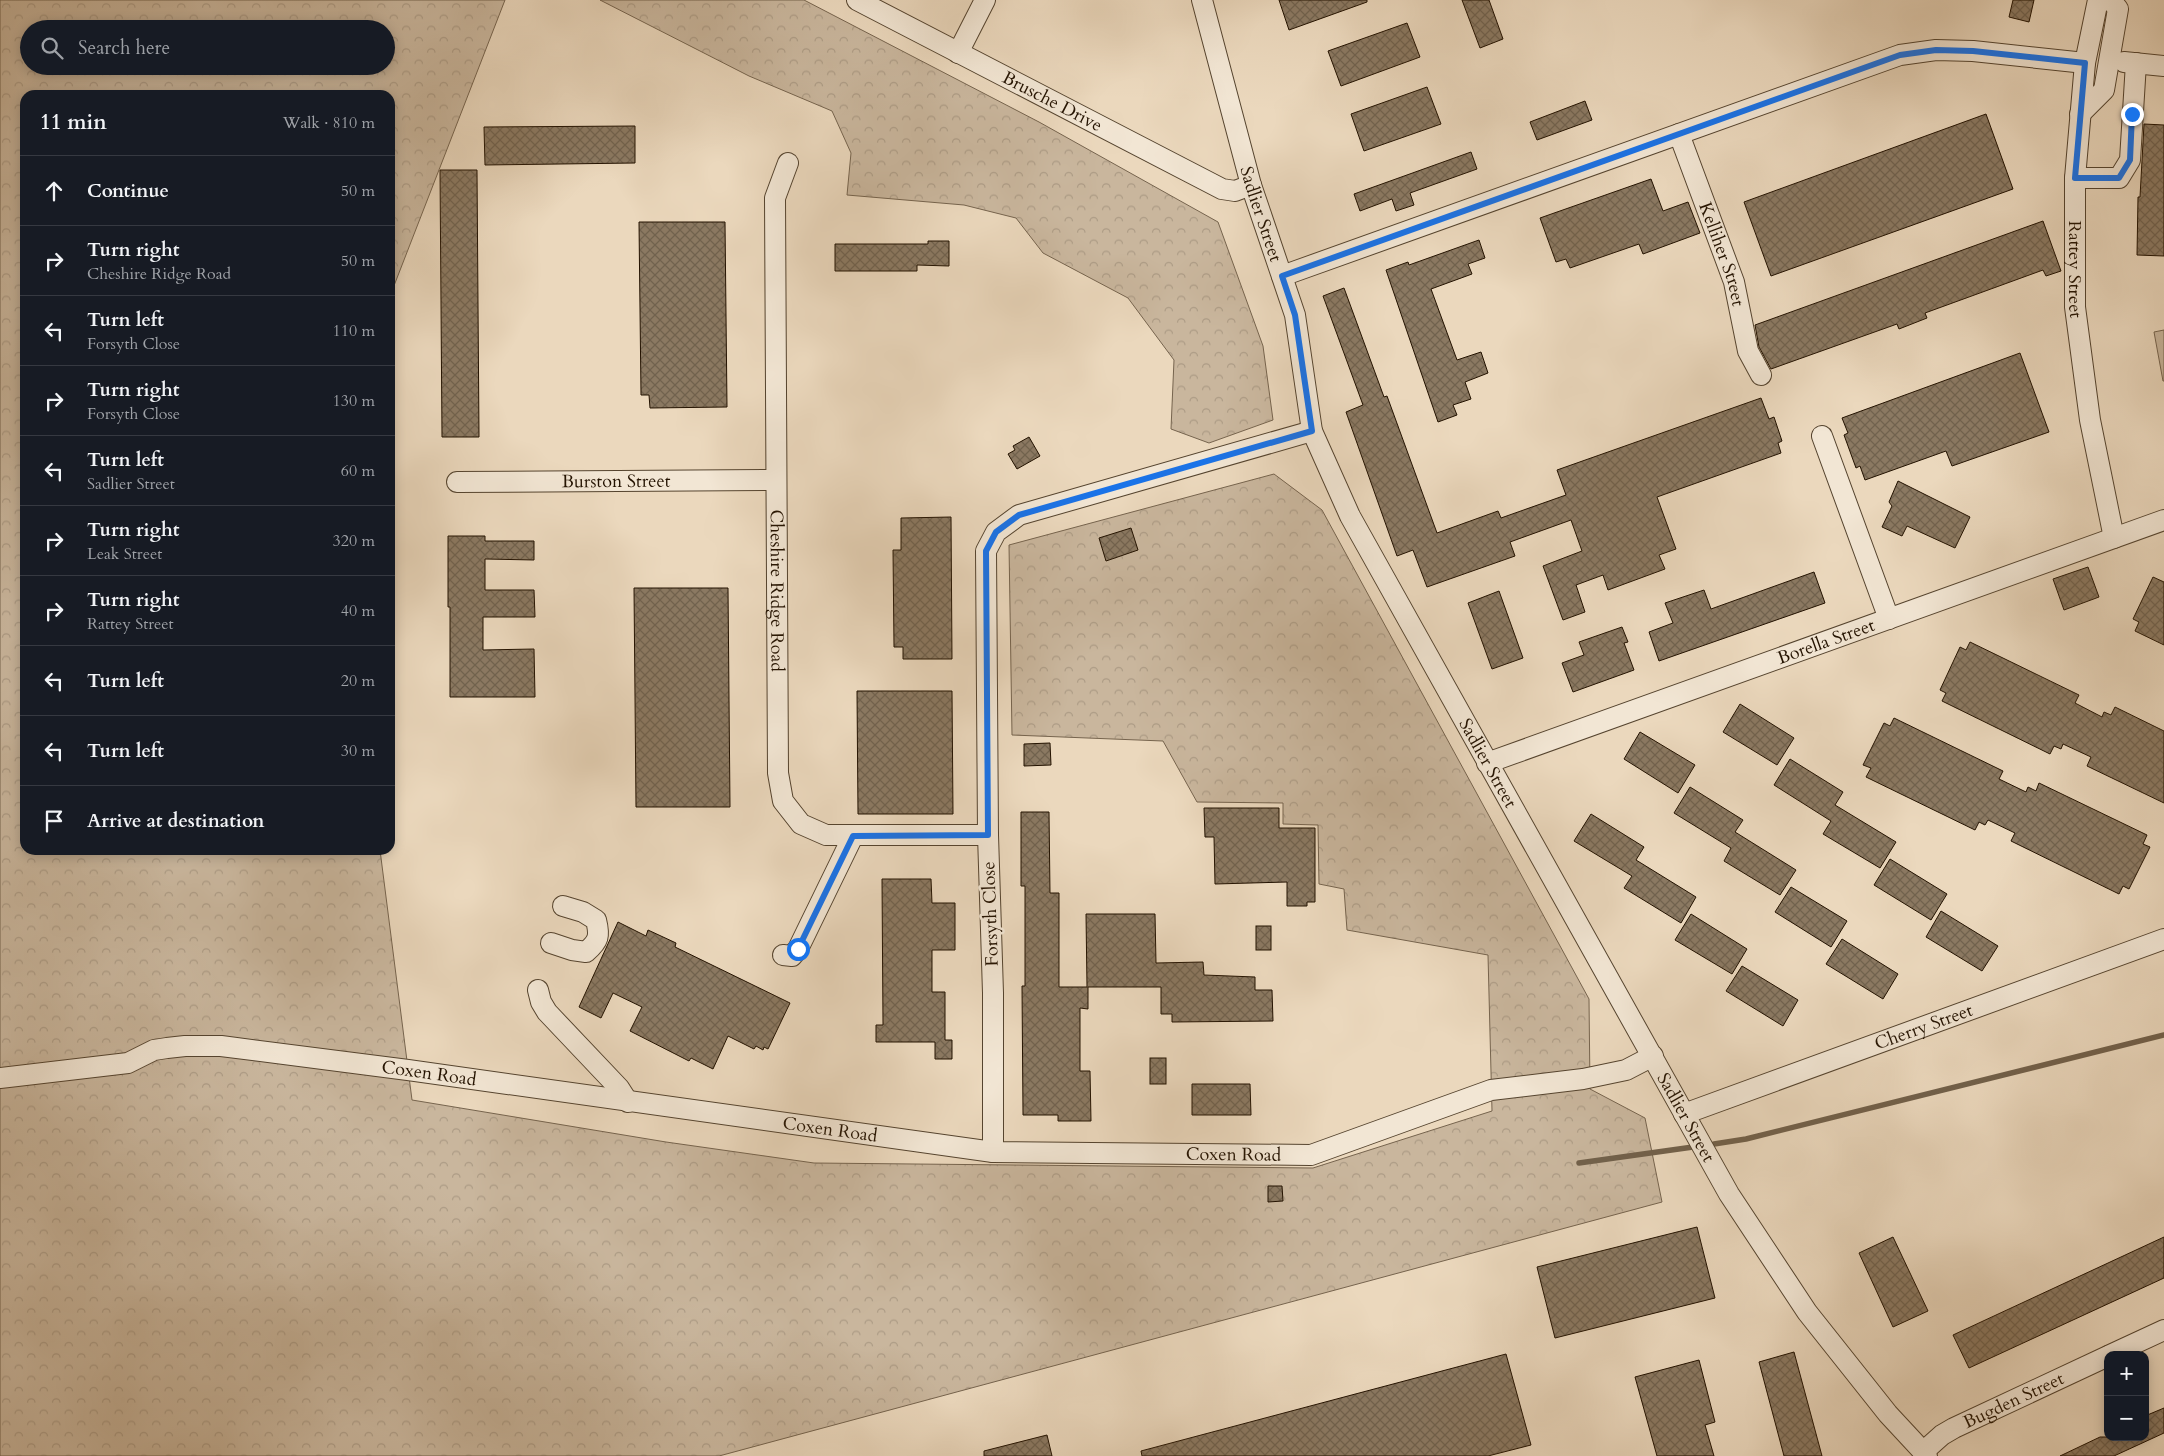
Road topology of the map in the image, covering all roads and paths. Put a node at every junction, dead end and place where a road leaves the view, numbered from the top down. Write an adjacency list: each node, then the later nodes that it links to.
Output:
1 (857, 0): 6 (lane, Brusche Drive)
2 (985, 0): 6 (lane)
3 (1202, 0): 15 (lane, Sadlier Street)
4 (2098, 0): 8 (lane, Rattey Street)
5 (2111, 0): 7 (lane)
6 (958, 53): 15 (lane, Brusche Drive)
7 (2109, 60): 9 (lane); 11 (lane)
8 (2085, 63): 11 (lane, Rattey Street); 12 (lane)
9 (2136, 63): 10 (lane); 14 (lane)
10 (2164, 66)
11 (2080, 114): 14 (lane, Rattey Street)
12 (1679, 134): 16 (lane); 17 (lane, Kelliher Street)
13 (788, 163): 20 (lane, Cheshire Ridge Road)
14 (2075, 178): 23 (lane, Rattey Street)
15 (1251, 185): 16 (lane, Sadlier Street)
16 (1282, 276): 18 (lane, Sadlier Street)
17 (1761, 375)
18 (1312, 431): 25 (lane, Sadlier Street); 26 (lane, Forsyth Close)
19 (1822, 436): 24 (lane)
20 (776, 480): 21 (lane, Burston Street); 27 (lane, Cheshire Ridge Road)
21 (457, 482)
22 (2164, 520): 23 (lane, Borella Street)
23 (2114, 538): 24 (lane, Borella Street)
24 (1889, 618): 25 (lane, Borella Street)
25 (1487, 763): 33 (lane, Sadlier Street)
26 (988, 835): 27 (lane, Cheshire Ridge Road); 37 (lane, Forsyth Close)
27 (853, 836): 31 (lane)
28 (562, 906): 30 (lane)
29 (2164, 939): 36 (lane, Cherry Street)
30 (551, 943)
31 (783, 955)
32 (538, 990): 35 (lane)
33 (1653, 1056): 36 (lane, Sadlier Street); 37 (lane, Coxen Road)
34 (0, 1078): 35 (lane, Coxen Road)
35 (628, 1102): 37 (lane, Coxen Road)
36 (1684, 1114): 41 (lane, Sadlier Street)
37 (993, 1152)
38 (2164, 1330): 39 (lane, Bugden Street)
39 (2118, 1351)
40 (2104, 1357): 41 (lane, Bugden Street)
41 (1925, 1454)

